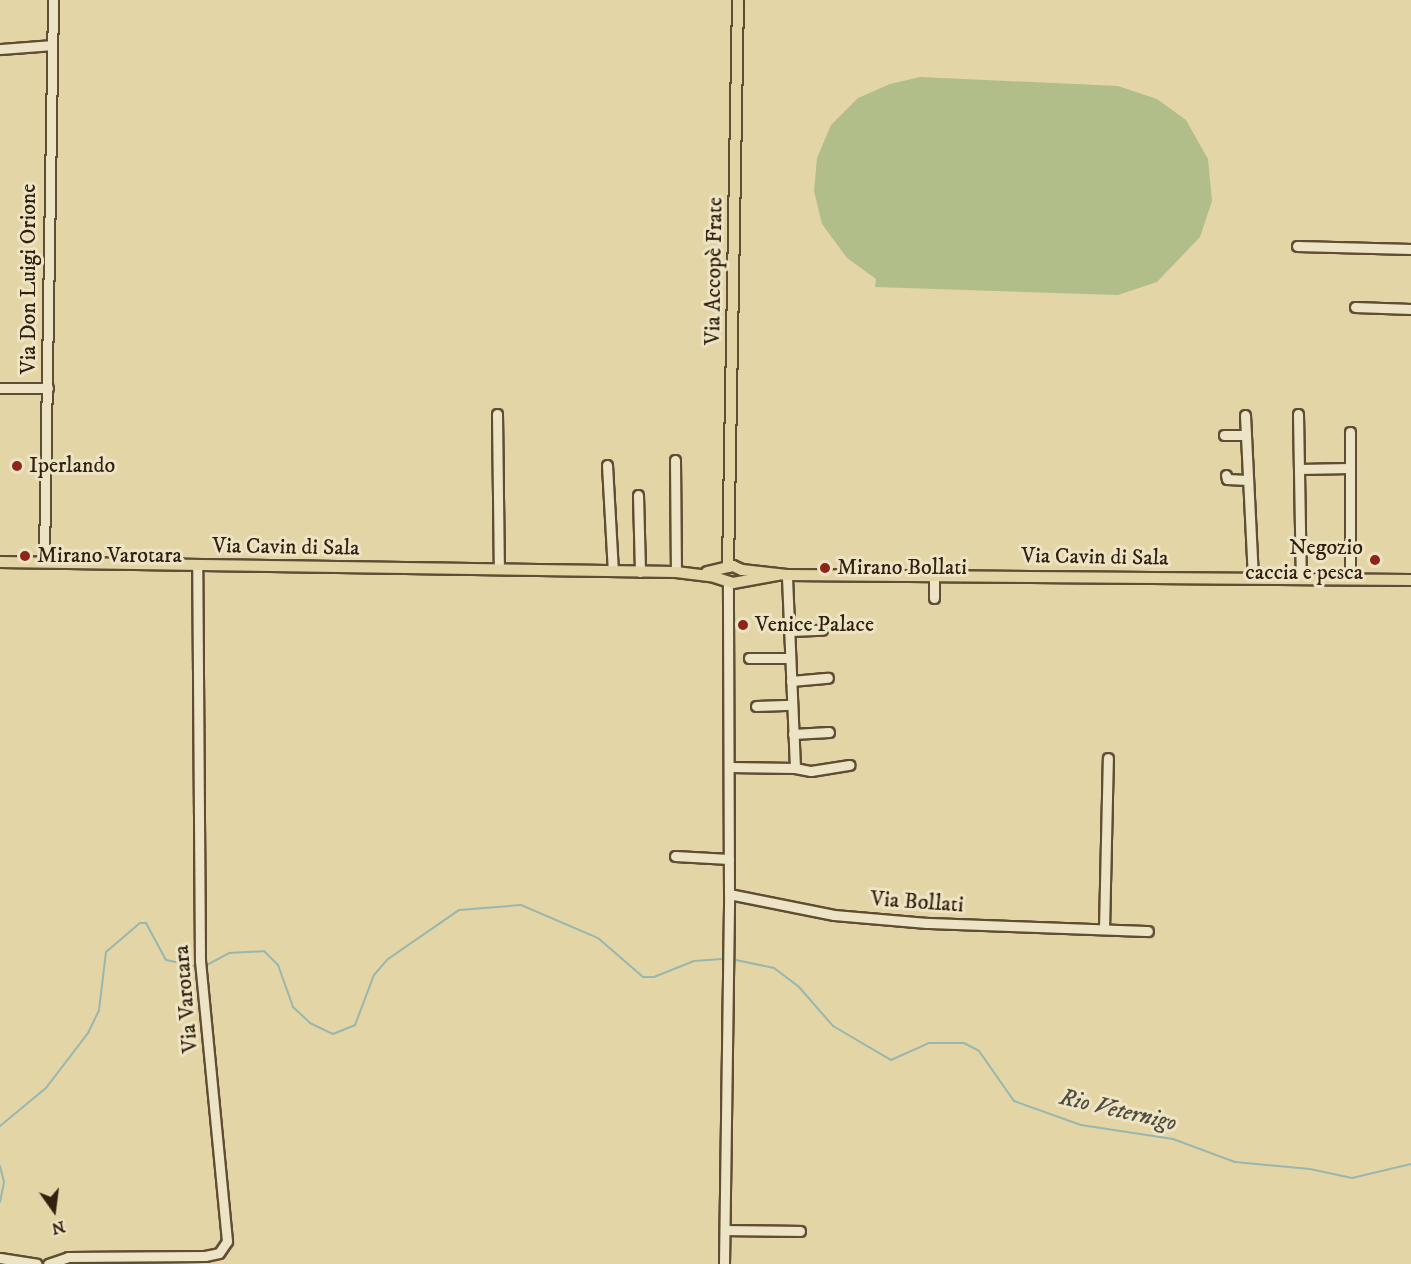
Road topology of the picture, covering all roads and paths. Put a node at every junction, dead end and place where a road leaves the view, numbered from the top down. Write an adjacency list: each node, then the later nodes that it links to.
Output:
1 (53, 0): 3 (street, Via Don Luigi Orione)
2 (738, 0): 31 (main road, Via Accopè Frate)
3 (52, 45): 4 (street); 10 (street, Via Don Luigi Orione)
4 (0, 49)
5 (1297, 246): 6 (street)
6 (1411, 249)
7 (1355, 307): 8 (street)
8 (1411, 309)
9 (0, 388): 10 (street)
10 (48, 388): 24 (street, Via Don Luigi Orione)
11 (497, 414): 27 (street)
12 (1298, 414): 20 (street)
13 (1245, 415): 16 (street)
14 (1350, 432): 19 (street)
15 (1224, 435): 16 (street)
16 (1246, 435): 22 (street)
17 (675, 460): 30 (street)
18 (607, 465): 28 (street)
19 (1350, 468): 20 (street); 36 (street)
20 (1299, 469): 35 (street)
21 (1227, 475): 22 (street)
22 (1248, 480): 34 (street)
23 (638, 495): 29 (street)
24 (44, 557)
25 (0, 562): 26 (main road, Via Cavin di Sala)
26 (197, 565): 27 (main road, Via Cavin di Sala); 61 (street, Via Varotara)
27 (499, 569): 28 (main road, Via Cavin di Sala)
28 (613, 571): 29 (main road, Via Cavin di Sala)
29 (640, 572): 30 (main road, Via Cavin di Sala)
30 (676, 572): 31 (main road, Via Cavin di Sala)
31 (733, 575): 32 (main road, Via Cavin di Sala); 51 (street)
32 (782, 575): 33 (main road, Via Cavin di Sala); 40 (street)
33 (934, 575): 34 (main road, Via Cavin di Sala); 38 (street)
34 (1252, 578): 35 (main road, Via Cavin di Sala)
35 (1301, 579): 36 (main road, Via Cavin di Sala)
36 (1350, 579): 37 (main road, Via Cavin di Sala)
37 (1411, 580)
38 (934, 598)
39 (822, 630): 40 (street)
40 (789, 632): 42 (street)
41 (749, 658): 42 (street)
42 (790, 658): 44 (street)
43 (828, 678): 44 (street)
44 (791, 681): 45 (street)
45 (792, 705): 46 (street); 48 (street)
46 (756, 706)
47 (829, 732): 48 (street)
48 (793, 734): 52 (street)
49 (1108, 758): 56 (street)
50 (850, 765): 52 (street)
51 (730, 767): 52 (street); 54 (street)
52 (795, 768)
53 (675, 856): 54 (street)
54 (729, 860): 55 (street)
55 (729, 894): 56 (street, Via Bollati); 58 (street)
56 (1104, 929): 57 (street, Via Bollati)
57 (1148, 931)
58 (724, 1230): 59 (street); 64 (street)
59 (800, 1231)
60 (0, 1258): 62 (street)
61 (140, 1260): 63 (street, Via Varotara)
62 (37, 1264)
63 (48, 1264)
64 (724, 1264)

